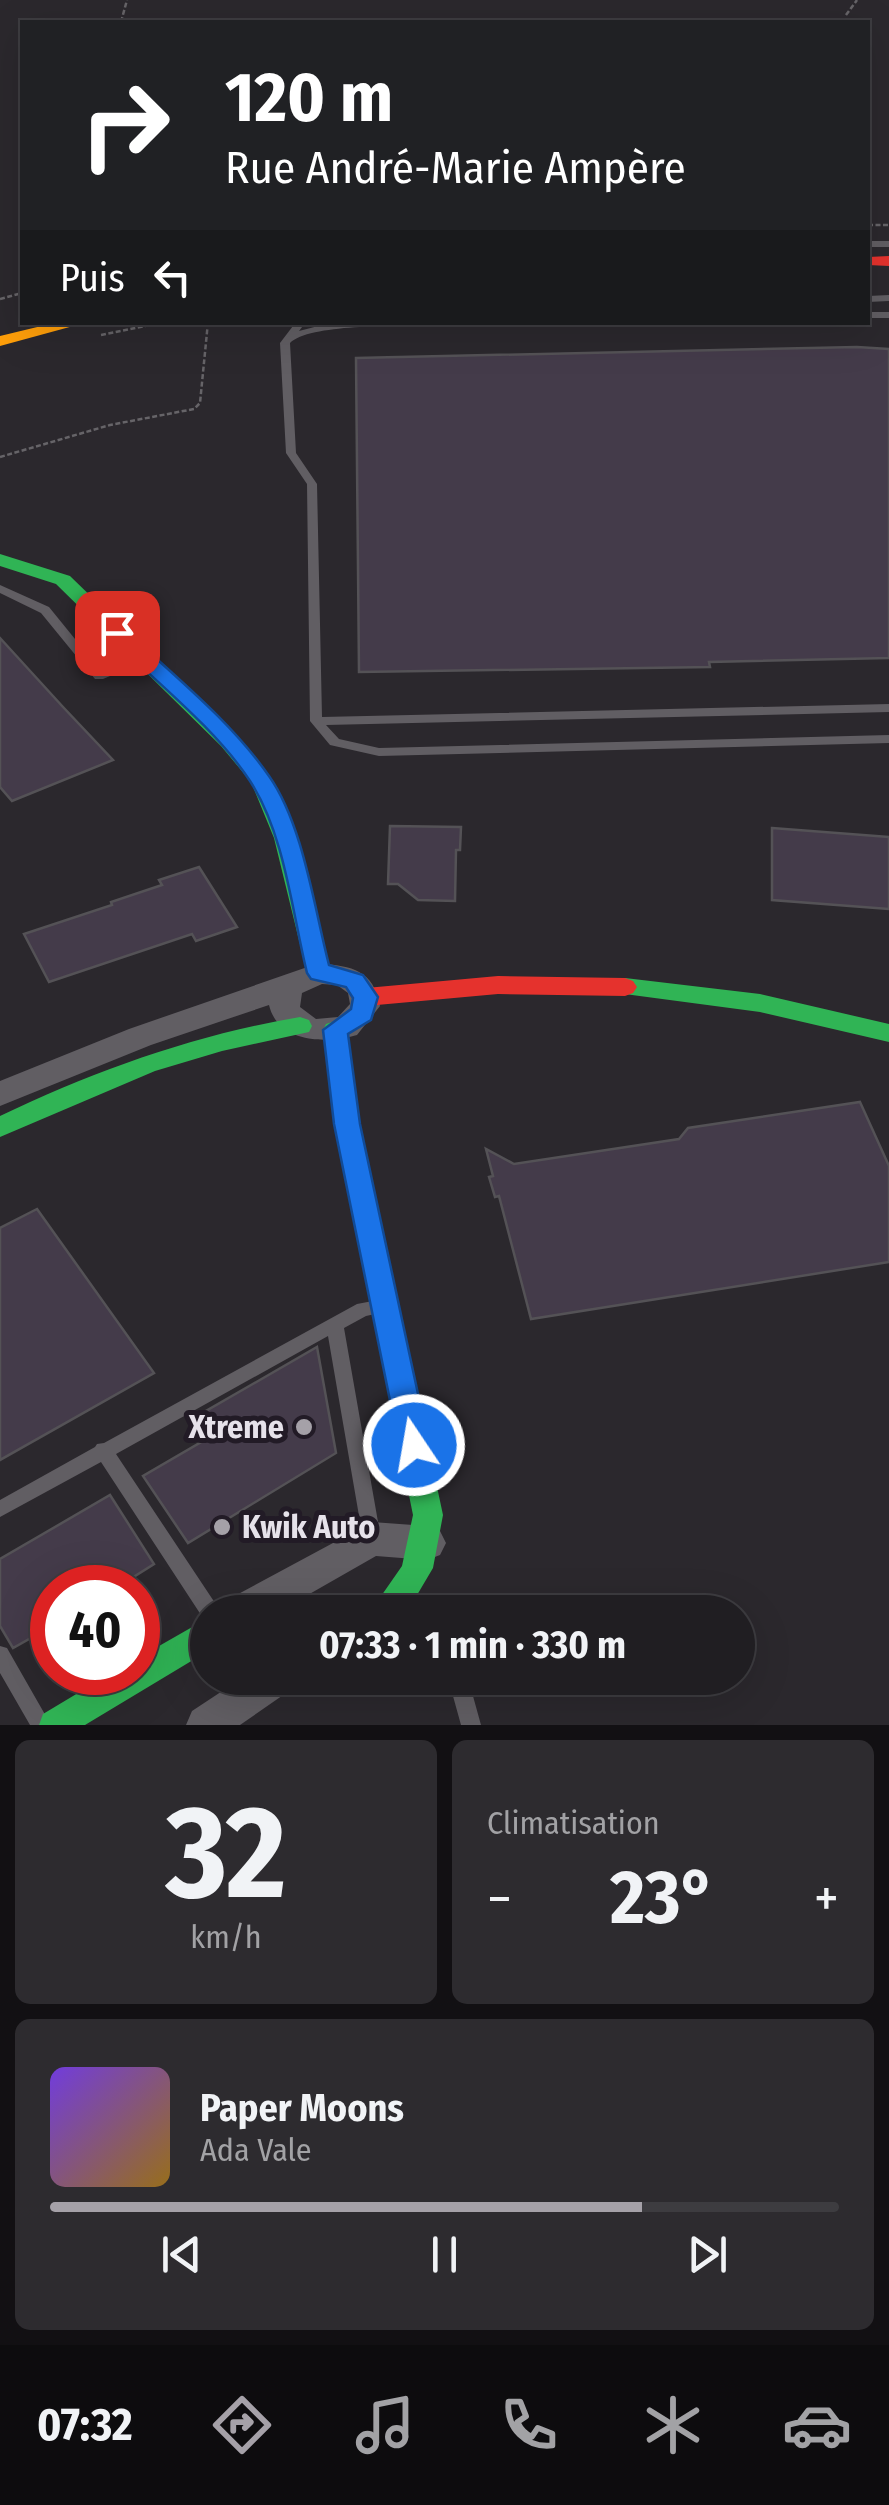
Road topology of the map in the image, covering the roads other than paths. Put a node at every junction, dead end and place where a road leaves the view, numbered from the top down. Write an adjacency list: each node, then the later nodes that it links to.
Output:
1 (44, 325): 6 (street)
2 (65, 325): 6 (street)
3 (299, 325): 5 (lane)
4 (366, 325): 5 (lane)
5 (290, 336): 11 (lane)
6 (0, 338)
7 (0, 560): 9 (street)
8 (0, 589): 9 (lane)
9 (144, 659): 13 (street)
10 (889, 708): 11 (lane)
11 (316, 721): 12 (lane)
12 (889, 740)
13 (319, 973): 14 (street); 15 (street)
14 (290, 987): 16 (street); 19 (street)
15 (366, 997): 17 (street); 18 (street)
16 (300, 1026): 17 (street); 20 (street)
17 (335, 1030): 21 (street)
18 (889, 1032)
19 (0, 1094)
20 (0, 1127)
21 (385, 1306): 22 (lane); 26 (street)
22 (335, 1324): 23 (lane); 25 (lane)
23 (103, 1450): 24 (lane); 27 (lane)
24 (0, 1509)
25 (372, 1539): 26 (street); 28 (street)
26 (427, 1543): 29 (street)
27 (199, 1595)
28 (273, 1595)
29 (407, 1595)
30 (190, 1644): 35 (street)
31 (0, 1655): 34 (lane)
32 (251, 1695): 36 (street)
33 (463, 1695): 37 (lane)
34 (41, 1725)
35 (55, 1725)
36 (206, 1725)
37 (471, 1725)

